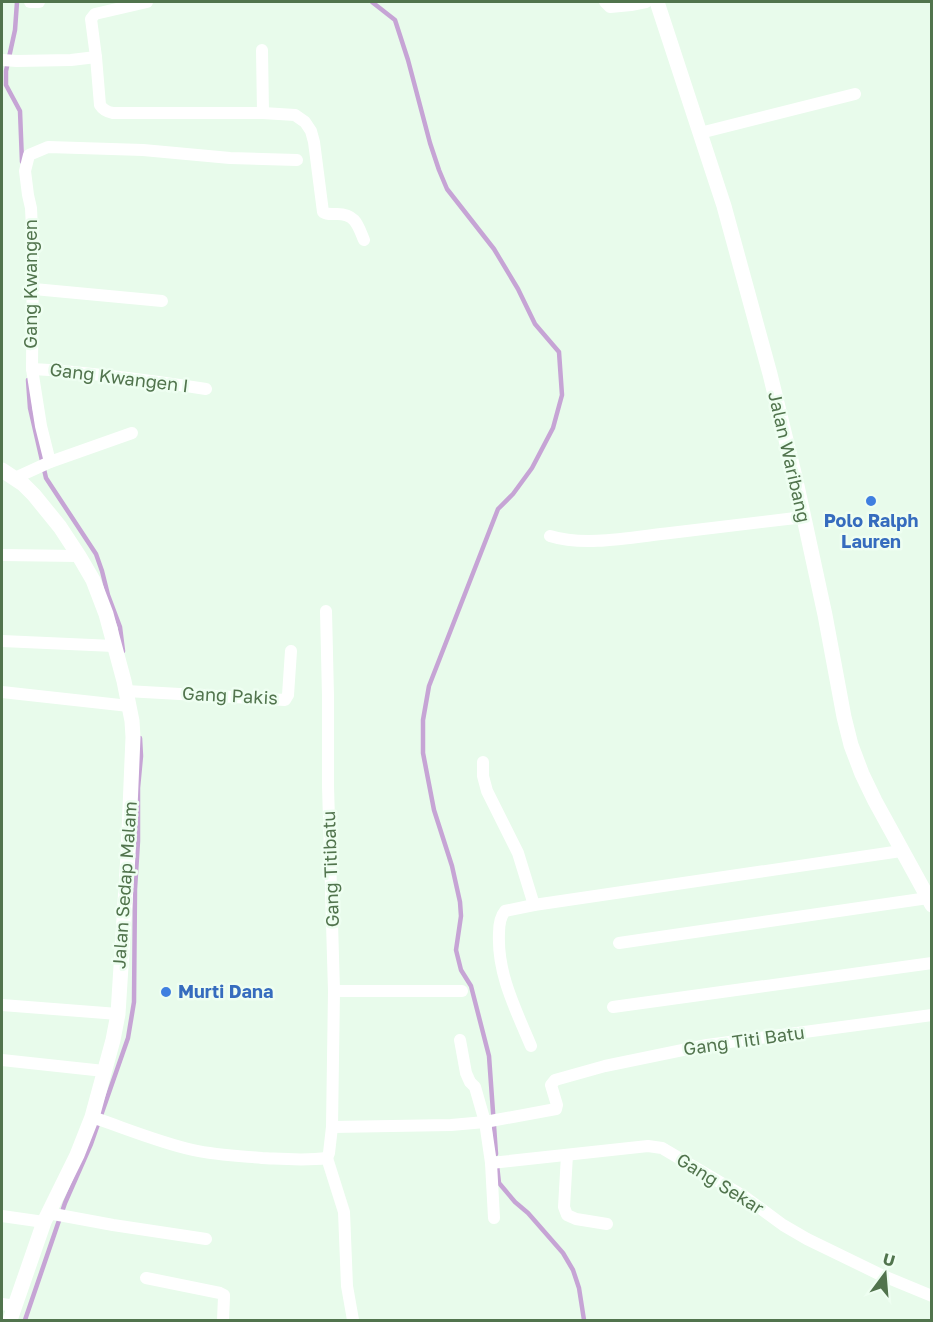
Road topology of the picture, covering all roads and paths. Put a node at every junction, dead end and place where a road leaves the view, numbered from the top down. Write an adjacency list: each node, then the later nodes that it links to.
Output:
1 (30, 2): 2 (street)
2 (39, 2)
3 (147, 2): 8 (street)
4 (605, 2): 5 (street)
5 (646, 2)
6 (657, 2): 12 (street, Jalan Waribang)
7 (262, 50): 11 (street)
8 (96, 57): 9 (street); 11 (street)
9 (2, 60)
10 (855, 94): 12 (street)
11 (263, 113): 14 (street)
12 (700, 133): 23 (street, Jalan Waribang)
13 (297, 160): 15 (street, Gang Kwangen)
14 (364, 240)
15 (34, 289): 16 (street); 17 (street, Gang Kwangen)
16 (162, 301)
17 (32, 369): 18 (street, Gang Kwangen I); 20 (street, Gang Kwangen)
18 (206, 388)
19 (132, 433): 20 (street)
20 (46, 464): 22 (street)
21 (2, 470): 22 (street, Jalan Sedap Malam)
22 (15, 478): 26 (street, Jalan Sedap Malam)
23 (804, 517): 24 (street); 34 (street, Jalan Waribang)
24 (550, 536)
25 (2, 555): 26 (street)
26 (79, 556): 29 (street, Jalan Sedap Malam)
27 (326, 611): 39 (street, Gang Titibatu)
28 (2, 640): 29 (street)
29 (114, 646): 32 (street, Jalan Sedap Malam)
30 (291, 651): 32 (street, Gang Pakis)
31 (2, 692): 32 (street)
32 (130, 695): 43 (street, Jalan Sedap Malam)
33 (483, 762): 36 (street)
34 (901, 851): 35 (street, Jalan Waribang); 36 (street)
35 (930, 902): 37 (street)
36 (534, 905): 46 (street)
37 (619, 943)
38 (932, 963): 42 (street)
39 (334, 991): 40 (street); 51 (street, Gang Titibatu)
40 (462, 991)
41 (2, 1005): 43 (street)
42 (613, 1007)
43 (118, 1014): 48 (street, Jalan Sedap Malam)
44 (932, 1014): 50 (street, Gang Titi Batu)
45 (460, 1040): 50 (street)
46 (531, 1046)
47 (2, 1060): 48 (street)
48 (104, 1071): 49 (street, Jalan Sedap Malam)
49 (98, 1119): 53 (street); 56 (street, Jalan Sedap Malam)
50 (491, 1121): 51 (street); 54 (street)
51 (332, 1127): 53 (street, Gang Titibatu)
52 (567, 1155): 54 (street, Gang Sekar); 58 (street); 61 (street, Gang Sekar)
53 (327, 1158): 64 (street)
54 (495, 1162): 57 (street)
55 (2, 1215): 56 (street)
56 (53, 1217): 59 (street); 62 (street, Jalan Sedap Malam)
57 (494, 1218)
58 (607, 1224)
59 (206, 1239)
60 (146, 1278): 63 (street)
61 (932, 1296)
62 (9, 1310)
63 (223, 1320)
64 (353, 1320)

